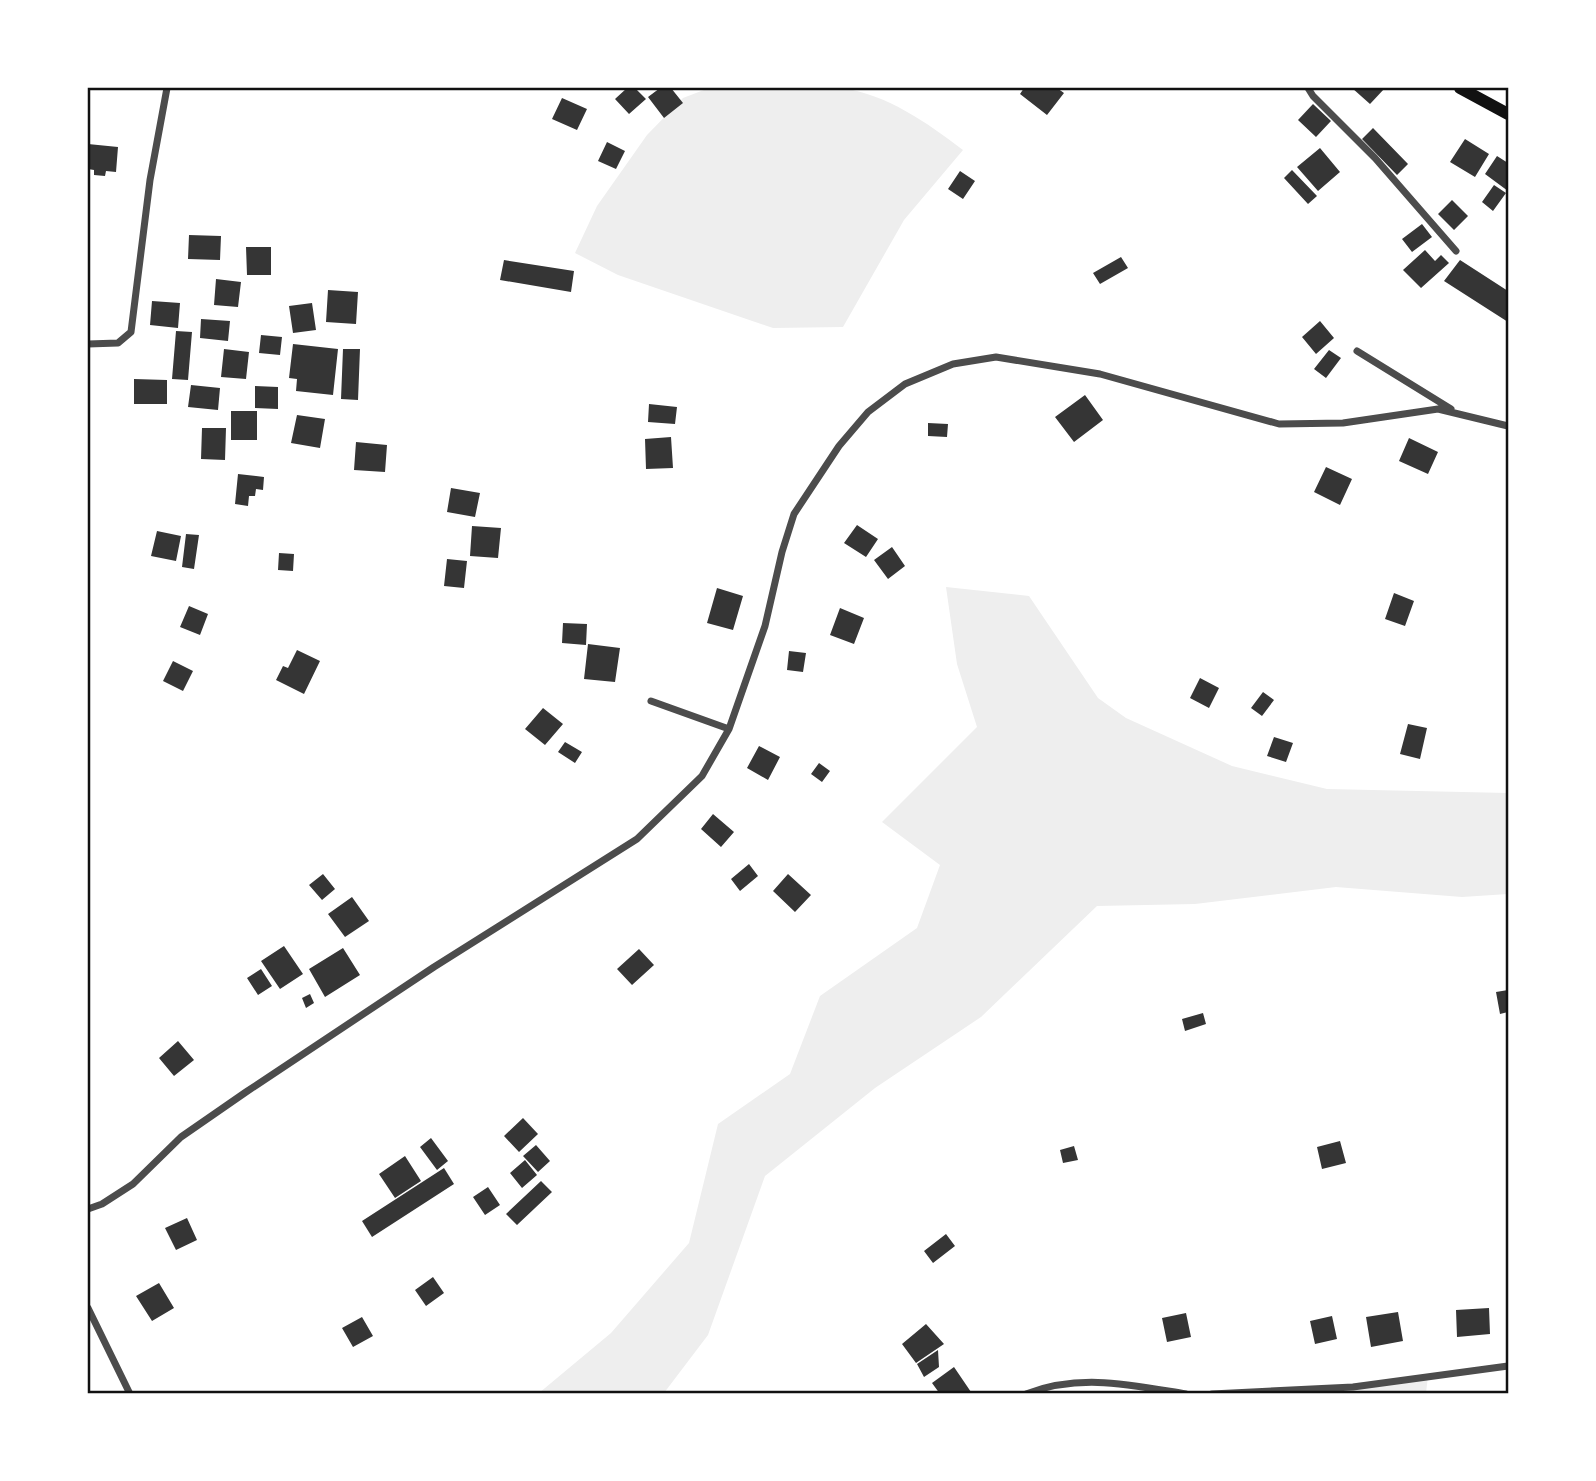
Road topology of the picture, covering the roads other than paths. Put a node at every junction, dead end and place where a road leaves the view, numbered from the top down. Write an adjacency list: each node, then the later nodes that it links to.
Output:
1 (167, 88): 6 (street)
2 (1308, 88): 5 (street)
3 (1461, 88): 4 (main road)
4 (1508, 114)
5 (1456, 251)
6 (88, 344)
7 (1357, 351): 8 (street)
8 (1454, 411): 9 (street); 11 (street)
9 (1508, 426)
10 (651, 701): 11 (street)
11 (729, 729): 12 (street)
12 (88, 1209)
13 (88, 1308): 15 (street)
14 (1508, 1366): 18 (street)
15 (130, 1394)
16 (1026, 1394): 17 (street)
17 (1186, 1394)
18 (1212, 1394)

